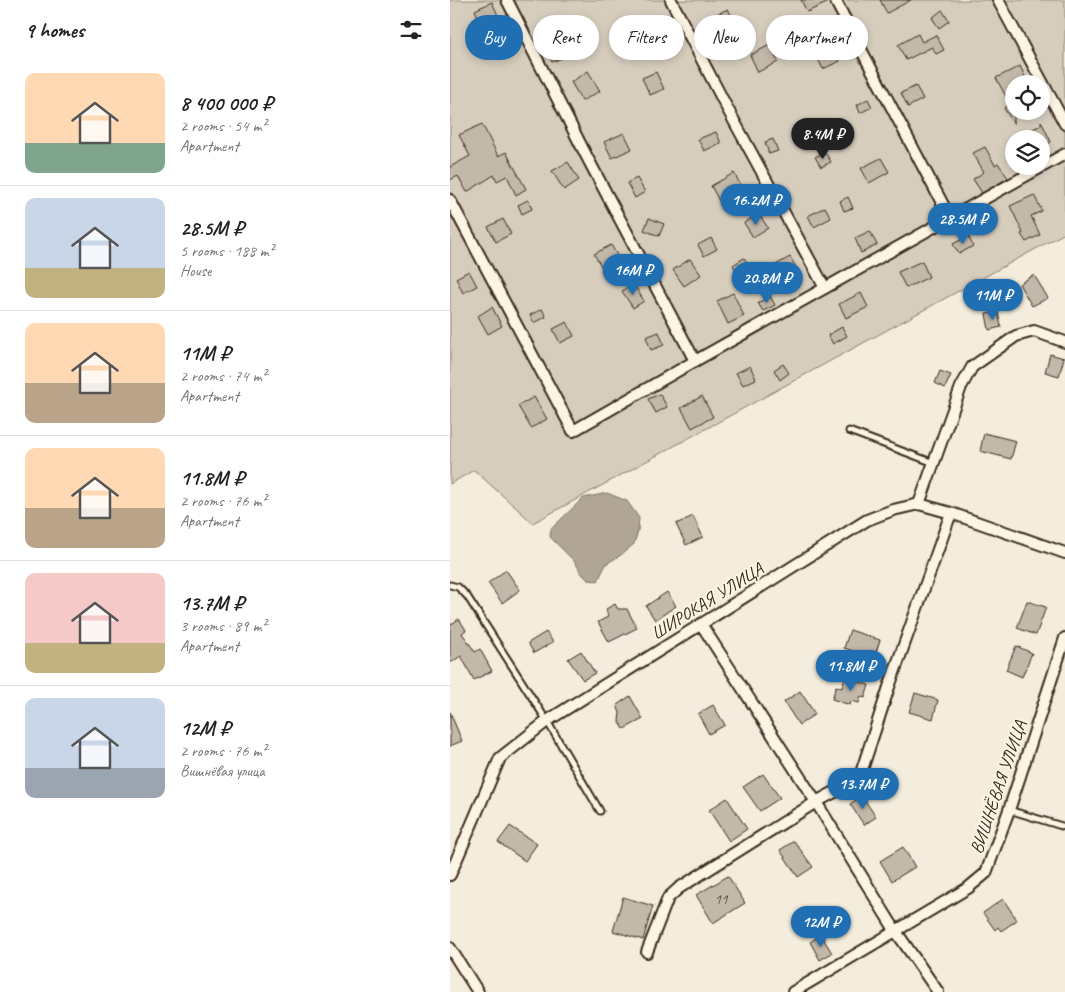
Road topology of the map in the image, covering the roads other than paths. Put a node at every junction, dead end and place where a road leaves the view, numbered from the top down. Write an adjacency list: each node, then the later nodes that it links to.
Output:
1 (507, 0): 11 (street)
2 (671, 0): 9 (street)
3 (835, 0): 8 (street)
4 (998, 0): 5 (street)
5 (1065, 124)
6 (1065, 154): 8 (street)
7 (450, 200): 11 (street)
8 (950, 218): 9 (street)
9 (825, 288): 11 (street)
10 (1065, 342): 13 (street)
11 (695, 361)
12 (849, 431): 13 (lane)
13 (934, 462): 14 (street)
14 (918, 504): 15 (street, ШИРОКАЯ УЛИЦА); 18 (street, ШИРОКАЯ УЛИЦА)
15 (951, 513): 16 (street, ШИРОКАЯ УЛИЦА); 21 (street)
16 (1065, 553)
17 (450, 585): 20 (lane)
18 (701, 624): 20 (street, ШИРОКАЯ УЛИЦА); 21 (street)
19 (1065, 638): 22 (street, ВИШНЁВАЯ УЛИЦА)
20 (547, 721): 23 (lane); 25 (street, ШИРОКАЯ УЛИЦА)
21 (816, 802): 26 (street); 28 (street)
22 (1010, 810): 24 (lane); 26 (street, ВИШНЁВАЯ УЛИЦА)
23 (600, 811)
24 (1065, 828)
25 (450, 875)
26 (895, 930): 30 (street, ВИШНЁВАЯ УЛИЦА); 31 (street)
27 (450, 948): 29 (street)
28 (647, 952)
29 (478, 992)
30 (793, 992)
31 (938, 992)

